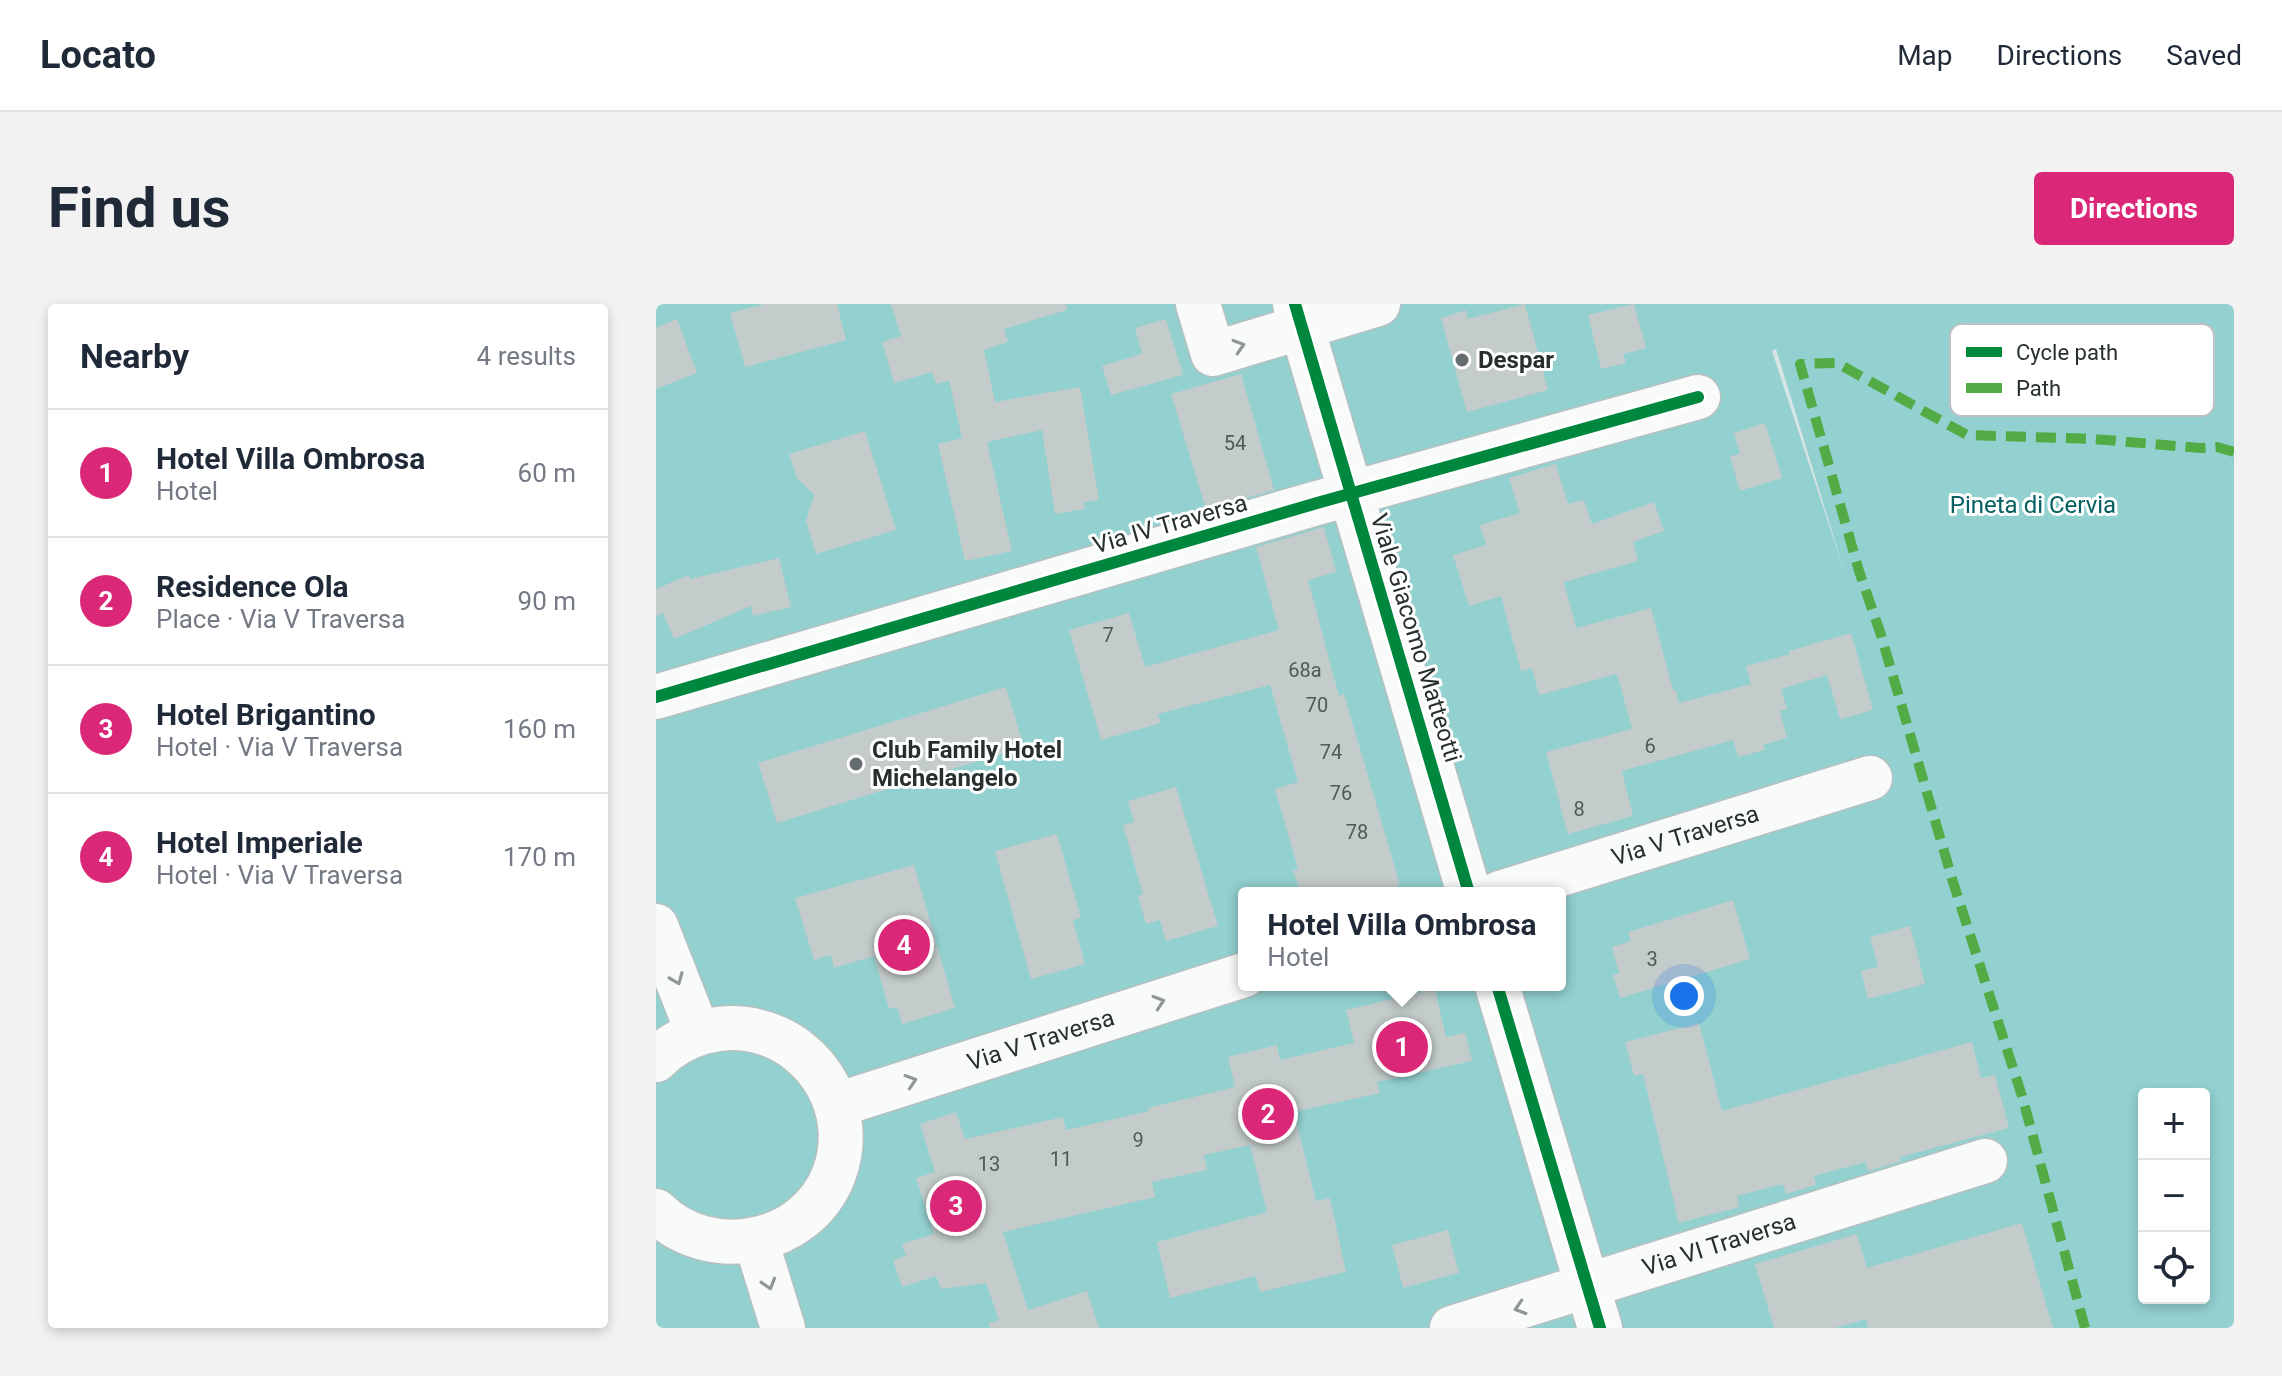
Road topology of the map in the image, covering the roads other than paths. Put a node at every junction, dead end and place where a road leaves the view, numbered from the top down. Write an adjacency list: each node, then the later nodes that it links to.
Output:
1 (1198, 304): 3 (street, one-way to 3)
2 (1378, 304): 3 (street)
3 (1298, 315): 5 (street, Viale Giacomo Matteotti)
4 (1698, 397): 5 (street, Via IV Traversa)
5 (1350, 494): 6 (street, Via IV Traversa); 8 (street, Viale Giacomo Matteotti)
6 (656, 697)
7 (1870, 778): 9 (street, Via V Traversa)
8 (1467, 887)
9 (1519, 887)
10 (656, 926): 13 (street, one-way to 13)
11 (1238, 977): 14 (street, Via V Traversa, one-way to 11)
12 (1499, 991): 20 (street)
13 (668, 1051): 14 (street)
14 (837, 1105): 18 (street)
15 (1985, 1161): 20 (street, Via VI Traversa)
16 (656, 1211): 17 (street)
17 (703, 1239): 18 (street); 19 (street)
18 (756, 1241): 21 (street, one-way to 21)
19 (656, 1253)
20 (1588, 1287): 22 (street, Via VI Traversa, one-way to 22); 23 (street)
21 (783, 1328)
22 (1452, 1328)
23 (1600, 1328)

